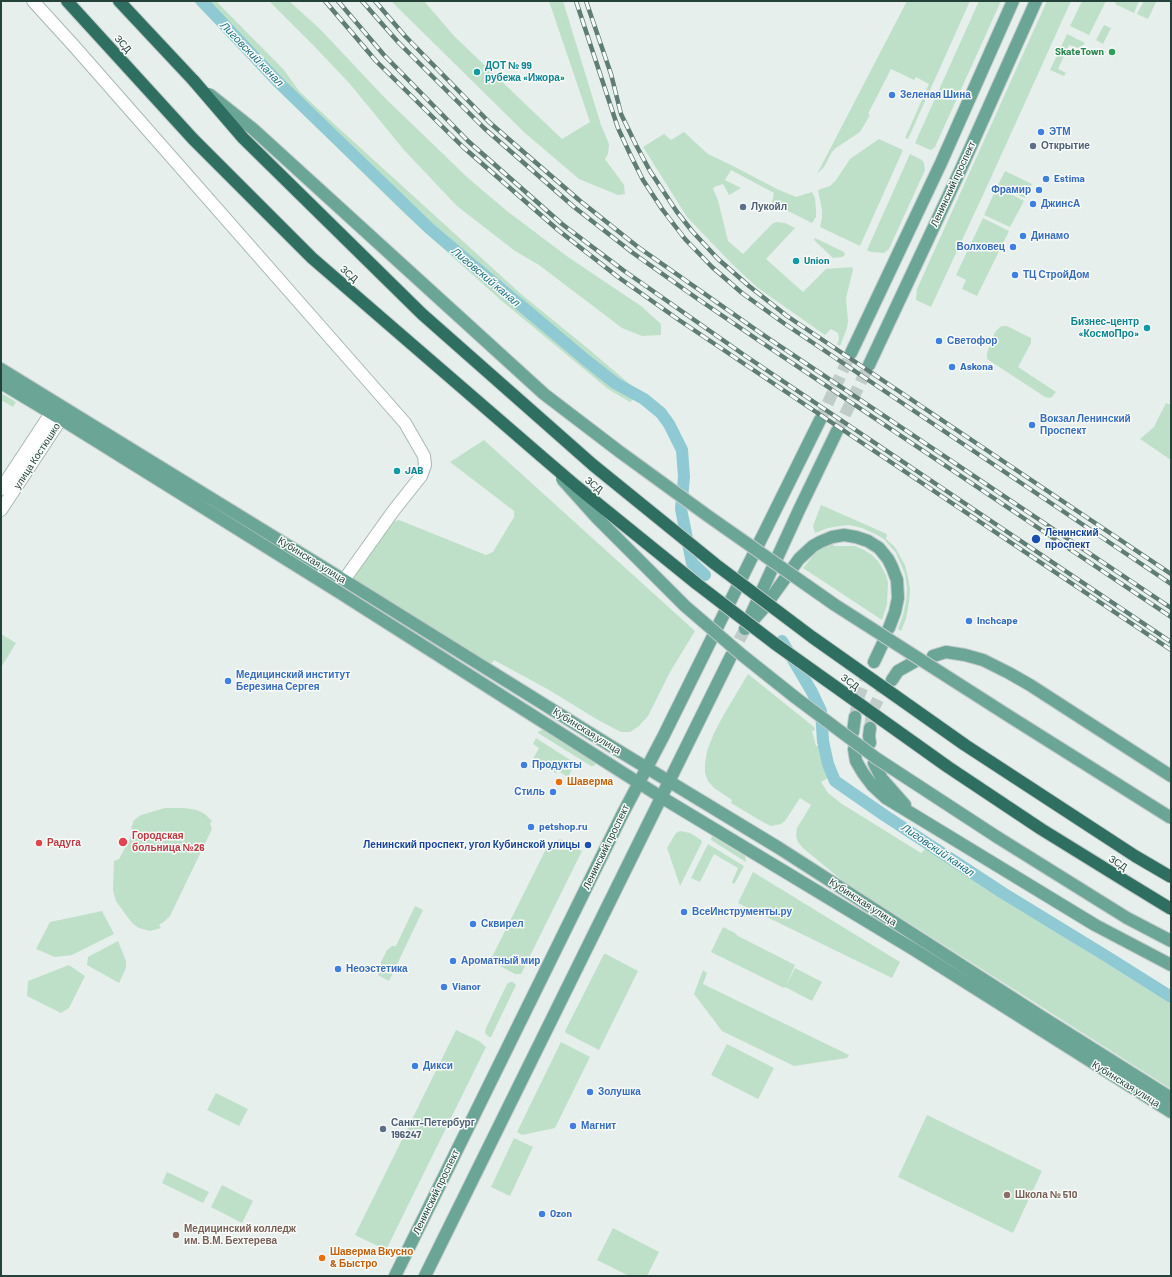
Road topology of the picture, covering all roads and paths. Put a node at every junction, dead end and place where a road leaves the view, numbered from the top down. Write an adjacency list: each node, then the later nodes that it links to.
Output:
1 (34, 1): 18 (street)
2 (67, 1): 15 (highway, ЗСД)
3 (119, 1): 6 (highway, ЗСД)
4 (1013, 1): 7 (main road, Ленинский проспект)
5 (1036, 1): 8 (main road, Ленинский проспект)
6 (194, 82): 38 (main road, bridge); 39 (highway, ЗСД, bridge)
7 (851, 353)
8 (869, 365)
9 (1, 369): 11 (main road, Кубинская улица)
10 (1, 383): 12 (main road, Кубинская улица)
11 (61, 406): 12 (street, улица Костюшко); 18 (main road, Кубинская улица)
12 (56, 416): 16 (street, улица Костюшко); 17 (street, улица Костюшко); 35 (main road, Кубинская улица)
13 (820, 420): 32 (main road, Ленинский проспект)
14 (837, 431): 19 (main road)
15 (541, 456): 40 (highway, ЗСД, bridge); 41 (main road, bridge)
16 (1, 488)
17 (1, 510)
18 (344, 580): 32 (main road, Кубинская улица)
19 (889, 628)
20 (883, 643): 23 (main road)
21 (731, 656): 34 (main road)
22 (933, 656): 33 (main road)
23 (874, 662)
24 (914, 662): 25 (main road)
25 (892, 680)
26 (855, 717): 28 (main road)
27 (870, 728): 29 (main road)
28 (853, 732)
29 (870, 743)
30 (854, 749): 37 (main road)
31 (874, 763): 37 (main road)
32 (647, 768): 34 (main road, Кубинская улица); 35 (main road, Ленинский проспект)
33 (1171, 776)
34 (669, 781): 36 (main road); 43 (main road, Кубинская улица)
35 (639, 783): 36 (main road, Кубинская улица); 45 (main road, Ленинский проспект)
36 (661, 797): 44 (main road, Кубинская улица); 46 (main road)
37 (914, 815): 42 (main road)
38 (1171, 818)
39 (1171, 878)
40 (1171, 909)
41 (1171, 941)
42 (1171, 965)
43 (1171, 1098)
44 (1171, 1112)
45 (395, 1276)
46 (425, 1276)

